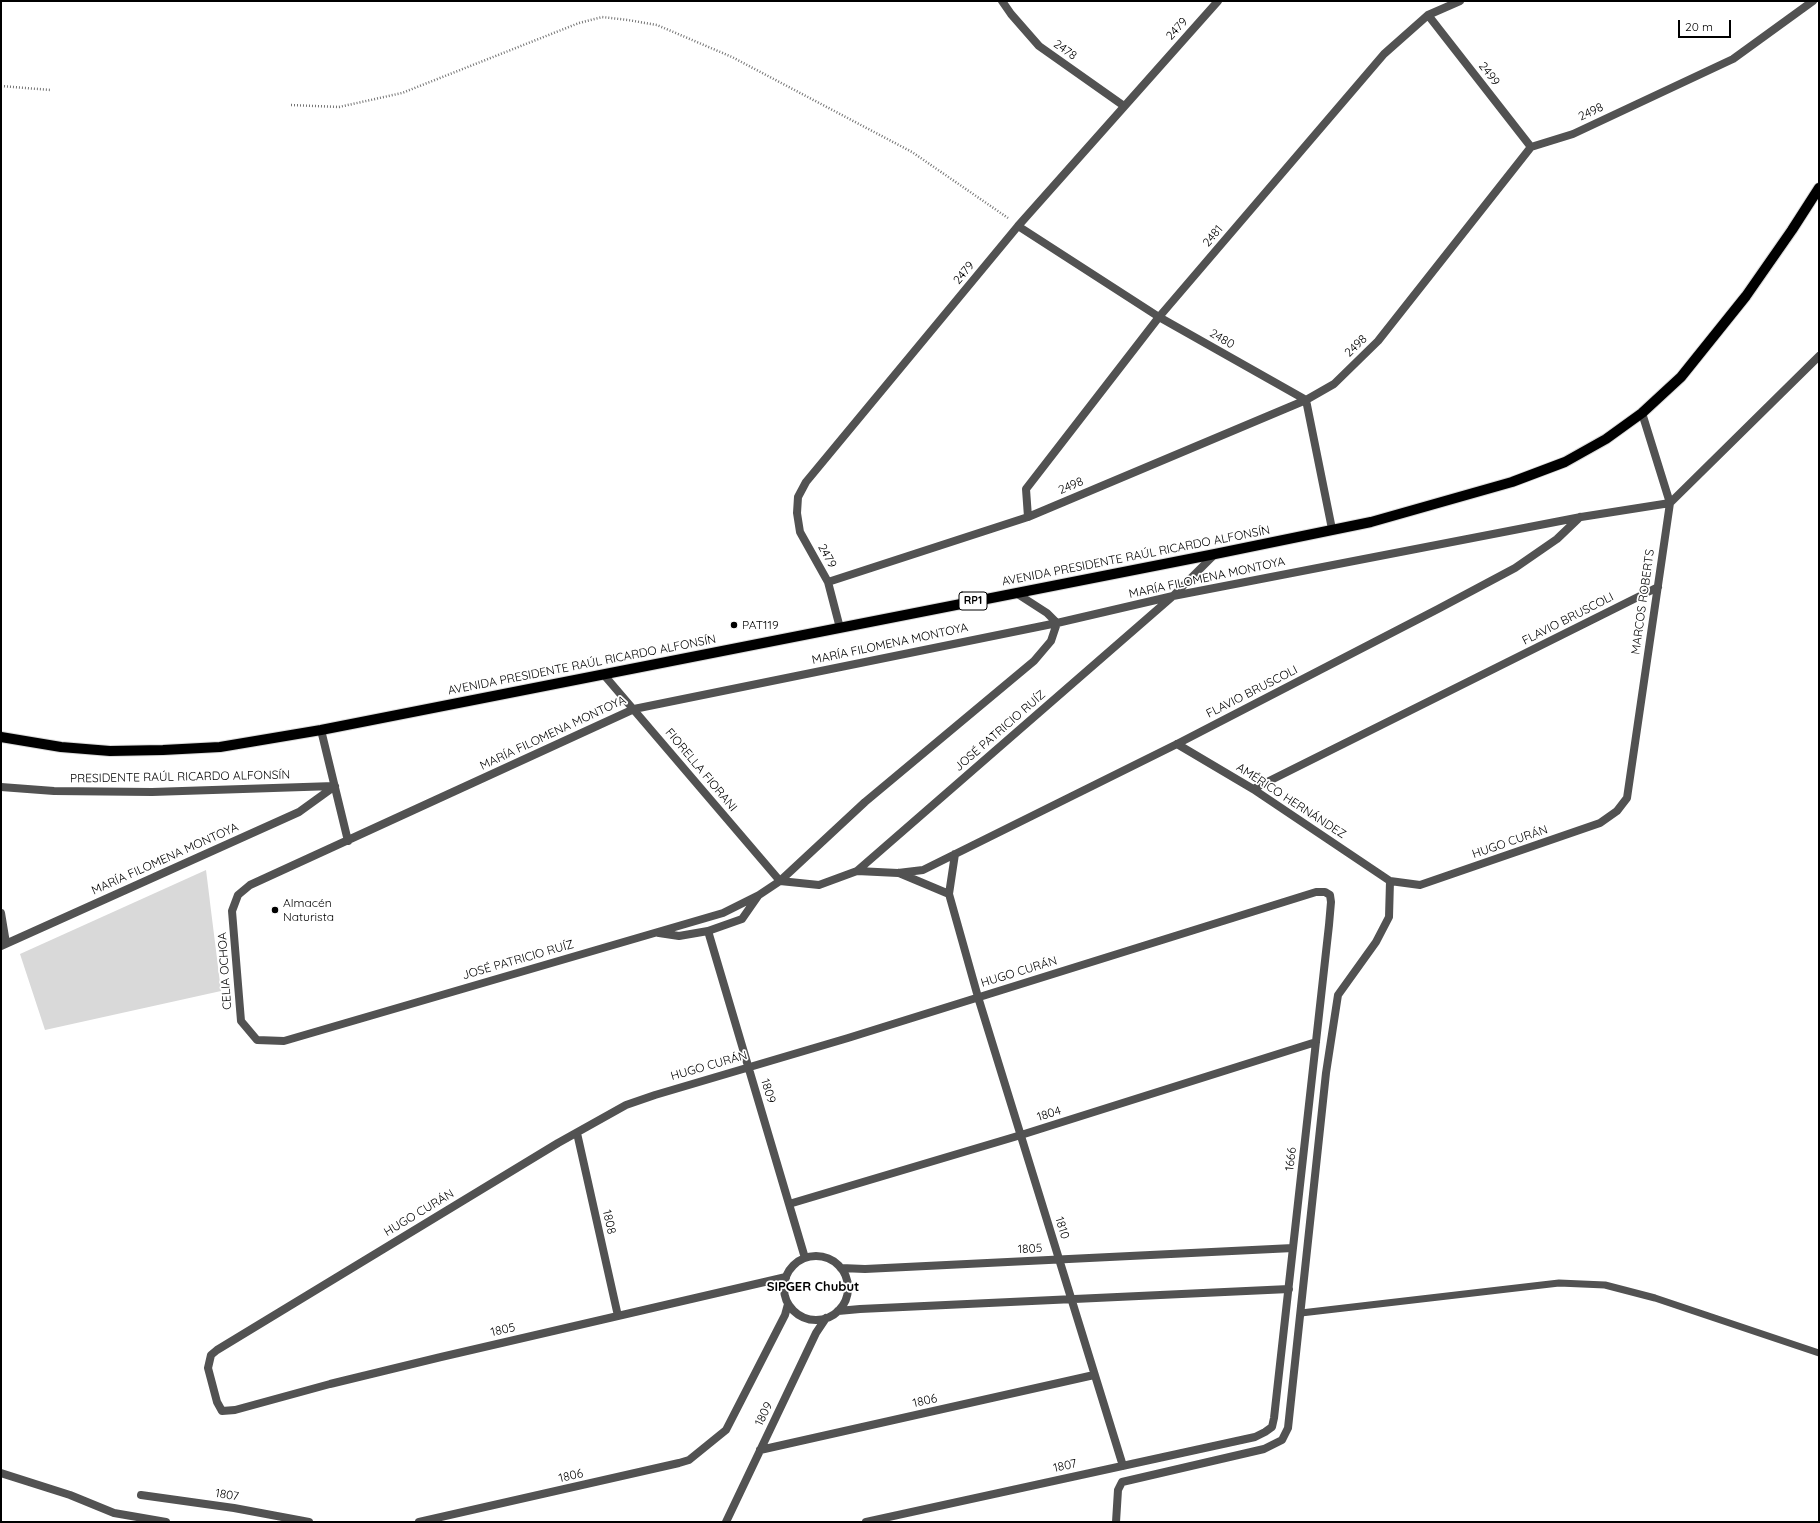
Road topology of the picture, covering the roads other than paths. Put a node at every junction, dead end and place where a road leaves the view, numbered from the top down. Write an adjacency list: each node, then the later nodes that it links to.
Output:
1 (1002, 1): 6 (street, 2478)
2 (1218, 1): 6 (street, 2479)
3 (1460, 1): 5 (street, 2481)
4 (1813, 1): 7 (street, 2498)
5 (1428, 15): 7 (street, 2499); 10 (street, 2481)
6 (1124, 106): 9 (street, 2479)
7 (1531, 147): 12 (street, 2498)
8 (1819, 188): 13 (main road, AVENIDA PRESIDENTE RAÚL RICARDO ALFONSÍN / RP1)
9 (1018, 226): 10 (street, 2480); 19 (street, 2479)
10 (1159, 317): 12 (street, 2480); 15 (street, 2481)
11 (1819, 356): 14 (street)
12 (1306, 400): 15 (street, 2498); 17 (street)
13 (1642, 413): 14 (street, MARCOS ROBERTS); 17 (main road, AVENIDA PRESIDENTE RAÚL RICARDO ALFONSÍN / RP1)
14 (1670, 503): 16 (street, MARÍA FILOMENA MONTOYA); 20 (street, MARCOS ROBERTS)
15 (1028, 517): 19 (street, 2498)
16 (1581, 517): 22 (street, MARÍA FILOMENA MONTOYA); 29 (street, FLAVIO BRUSCOLI)
17 (1332, 530): 18 (main road, AVENIDA PRESIDENTE RAÚL RICARDO ALFONSÍN / RP1)
18 (1215, 554): 21 (main road, AVENIDA PRESIDENTE RAÚL RICARDO ALFONSÍN / RP1); 22 (street, JOSÉ PATRICIO RUÍZ)
19 (828, 582): 24 (street, 2479)
20 (1658, 587): 32 (street, FLAVIO BRUSCOLI); 33 (street, MARCOS ROBERTS)
21 (1016, 593): 23 (street); 24 (main road, AVENIDA PRESIDENTE RAÚL RICARDO ALFONSÍN / RP1)
22 (1173, 596): 23 (street, MARÍA FILOMENA MONTOYA); 36 (street, JOSÉ PATRICIO RUÍZ)
23 (1057, 623): 26 (street, MARÍA FILOMENA MONTOYA); 38 (street, JOSÉ PATRICIO RUÍZ)
24 (840, 628): 25 (main road, AVENIDA PRESIDENTE RAÚL RICARDO ALFONSÍN / RP1)
25 (604, 675): 26 (street, FIORELLA FIORANI); 27 (main road, AVENIDA PRESIDENTE RAÚL RICARDO ALFONSÍN / RP1)
26 (634, 709): 34 (street, MARÍA FILOMENA MONTOYA); 38 (street, FIORELLA FIORANI)
27 (320, 730): 28 (main road, AVENIDA PRESIDENTE RAÚL RICARDO ALFONSÍN / RP1); 30 (street)
28 (1, 737)
29 (1177, 744): 32 (street, AMÉRICO HERNÁNDEZ); 35 (street, FLAVIO BRUSCOLI)
30 (335, 786): 31 (street, PRESIDENTE RAÚL RICARDO ALFONSÍN); 34 (street); 47 (street, MARÍA FILOMENA MONTOYA)
31 (1, 787)
32 (1253, 789): 39 (street, AMÉRICO HERNÁNDEZ)
33 (1627, 798): 39 (street, HUGO CURÁN)
34 (348, 841): 43 (street, MARÍA FILOMENA MONTOYA)
35 (955, 854): 37 (street, FLAVIO BRUSCOLI); 42 (street)
36 (857, 871): 37 (street); 38 (street, JOSÉ PATRICIO RUÍZ)
37 (898, 873): 42 (street)
38 (780, 881): 41 (street, JOSÉ PATRICIO RUÍZ)
39 (1390, 881): 64 (street)
40 (1325, 892): 48 (street, HUGO CURÁN); 50 (street, 1666)
41 (759, 894): 45 (street); 46 (street, JOSÉ PATRICIO RUÍZ)
42 (949, 894): 48 (street, 1810)
43 (238, 895): 49 (street, CELIA OCHOA)
44 (1, 913): 47 (street)
45 (708, 931): 46 (street); 51 (street, 1809)
46 (656, 932): 49 (street, JOSÉ PATRICIO RUÍZ)
47 (3, 944)
48 (978, 998): 51 (street, HUGO CURÁN); 53 (street, 1810)
49 (257, 1040)
50 (1316, 1042): 53 (street, 1804); 55 (street, 1666)
51 (748, 1067): 52 (street, HUGO CURÁN); 54 (street, 1809)
52 (577, 1133): 65 (street, 1808); 69 (street, HUGO CURÁN)
53 (1021, 1135): 54 (street, 1804); 57 (street, 1810)
54 (789, 1204): 56 (street, 1809)
55 (1293, 1248): 57 (street, 1805); 60 (street, 1666)
56 (805, 1258): 58 (street); 59 (street)
57 (1059, 1259): 58 (street, 1805); 61 (street, 1810)
58 (841, 1268): 63 (street)
59 (786, 1277): 62 (street); 65 (street, 1805)
60 (1288, 1289): 61 (street); 70 (street, 1666)
61 (1071, 1299): 63 (street); 68 (street, 1810)
62 (788, 1304): 66 (street); 77 (street, 1806)
63 (838, 1311): 66 (street)
64 (1301, 1313): 67 (lane); 80 (street)
65 (618, 1316): 69 (street, 1805)
66 (826, 1318): 71 (street, 1809)
67 (1819, 1353)
68 (1094, 1374): 71 (street, 1806); 72 (street, 1810)
69 (227, 1411)
70 (1268, 1430): 72 (street, 1807)
71 (760, 1450): 78 (street, 1809)
72 (1123, 1466): 79 (street, 1807)
73 (1, 1473): 75 (street)
74 (141, 1495): 76 (street, 1807)
75 (166, 1522)
76 (309, 1522)
77 (419, 1522)
78 (726, 1522)
79 (866, 1522)
80 (1116, 1522)

